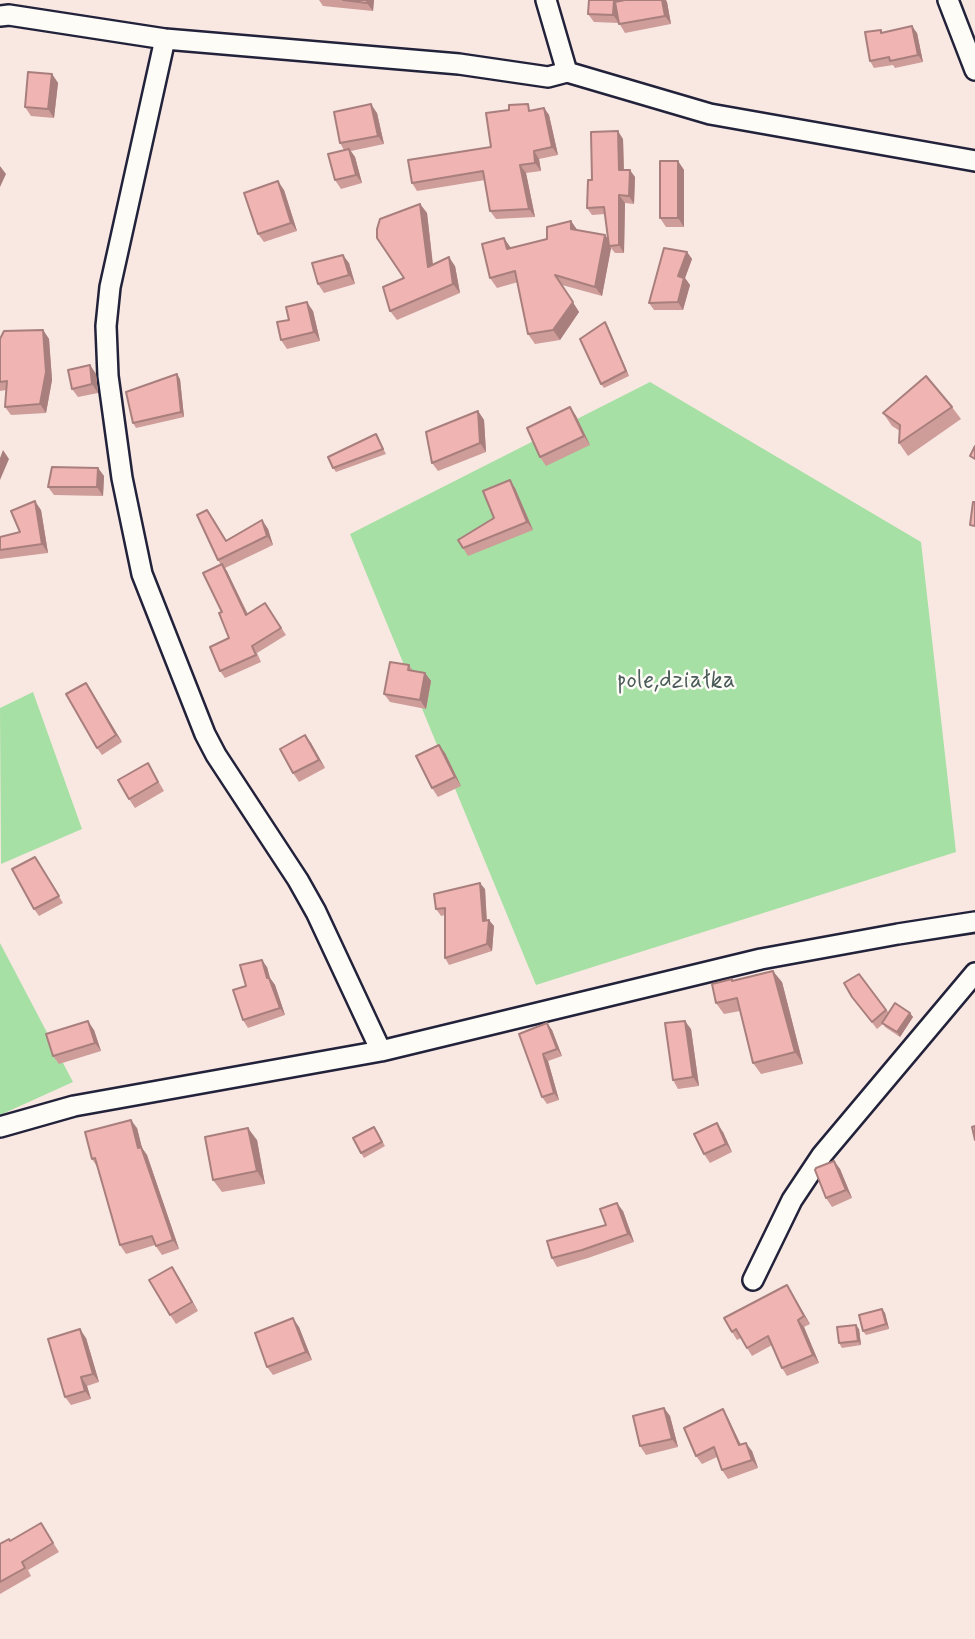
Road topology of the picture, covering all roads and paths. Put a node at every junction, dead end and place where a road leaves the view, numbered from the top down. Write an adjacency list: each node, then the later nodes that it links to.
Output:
1 (546, 0): 6 (street)
2 (948, 0): 5 (street)
3 (6, 10): 4 (street)
4 (165, 39): 6 (street); 10 (street)
5 (975, 70)
6 (567, 72): 7 (street)
7 (975, 161)
8 (975, 922): 10 (street)
9 (975, 973): 12 (street)
10 (381, 1051): 11 (street)
11 (0, 1127)
12 (753, 1280)

